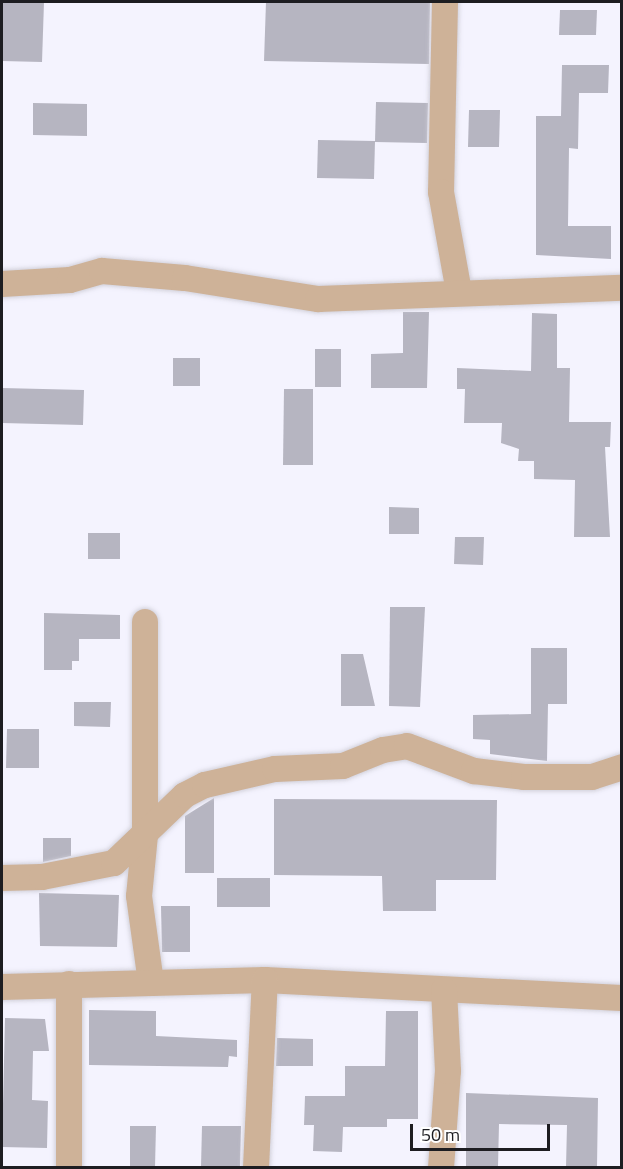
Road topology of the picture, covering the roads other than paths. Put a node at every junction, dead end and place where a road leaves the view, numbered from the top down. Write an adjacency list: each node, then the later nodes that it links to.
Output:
1 (445, 2): 4 (street)
2 (2, 284): 4 (street)
3 (621, 288): 4 (street)
4 (459, 292)
5 (145, 622): 7 (street)
6 (621, 767): 7 (street)
7 (145, 835): 8 (street); 10 (street)
8 (2, 878)
9 (265, 980): 10 (street); 13 (street); 16 (street)
10 (151, 982): 11 (street)
11 (69, 984): 12 (street); 15 (street)
12 (2, 987)
13 (444, 990): 14 (street); 17 (street)
14 (621, 998)
15 (69, 1167)
16 (256, 1167)
17 (441, 1167)

